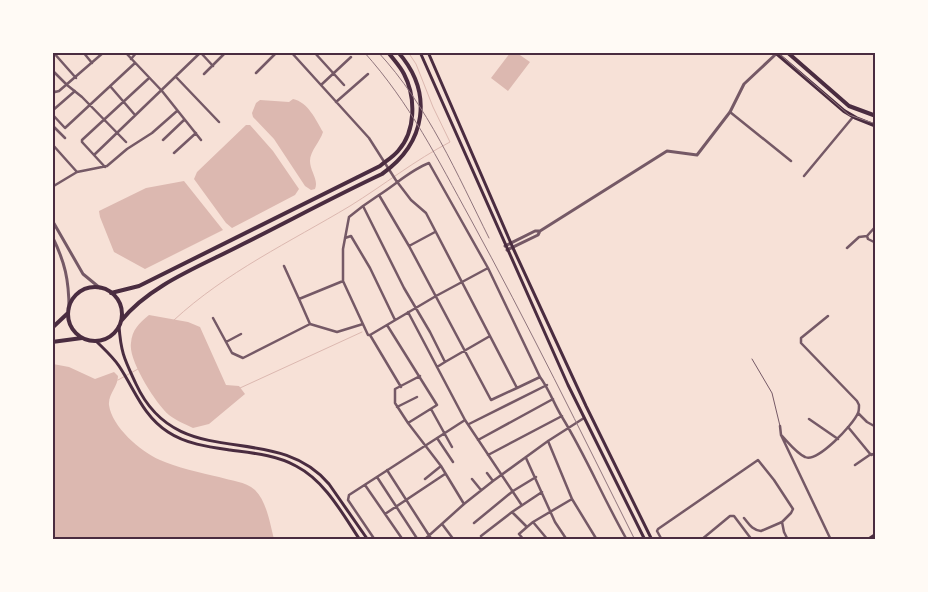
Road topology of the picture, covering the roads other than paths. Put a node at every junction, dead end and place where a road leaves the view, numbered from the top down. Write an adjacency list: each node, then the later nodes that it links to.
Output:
1 (53, 52): 30 (street)
2 (83, 52): 21 (street)
3 (104, 52): 21 (street)
4 (125, 52): 20 (street)
5 (138, 52): 20 (street)
6 (226, 52): 23 (street)
7 (291, 52): 18 (street)
8 (297, 52): 18 (street)
9 (314, 52): 26 (street)
10 (388, 52): 89 (main road)
11 (398, 52): 98 (main road)
12 (420, 52): 80 (main road)
13 (428, 52): 77 (main road)
14 (787, 52): 46 (main road)
15 (201, 53): 23 (street); 29 (street)
16 (276, 53): 25 (street)
17 (775, 53): 44 (street); 47 (main road)
18 (294, 56): 33 (street)
19 (351, 56): 26 (street)
20 (131, 59): 22 (street)
21 (92, 63): 30 (street)
22 (135, 63): 31 (street); 35 (street)
23 (213, 66): 27 (street)
24 (52, 70): 32 (street)
25 (256, 72)
26 (333, 73): 33 (street); 34 (street)
27 (204, 74)
28 (368, 74): 40 (street)
29 (176, 77): 38 (street); 50 (street)
30 (76, 78): 32 (street)
31 (148, 79): 38 (street); 39 (street)
32 (67, 85): 36 (street); 37 (street)
33 (321, 85): 40 (street)
34 (344, 85)
35 (110, 86): 39 (street); 41 (street)
36 (52, 89)
37 (75, 91): 41 (street); 43 (street)
38 (162, 92): 42 (street); 45 (street)
39 (123, 102): 45 (street); 48 (street)
40 (336, 102): 66 (street)
41 (90, 105): 43 (street); 48 (street)
42 (177, 111): 49 (street); 63 (street)
43 (52, 112)
44 (730, 112): 62 (street); 72 (street)
45 (136, 115): 53 (street)
46 (876, 116)
47 (853, 117): 52 (main road); 65 (street)
48 (104, 120): 53 (street); 61 (street)
49 (184, 120): 54 (street); 56 (street)
50 (219, 122)
51 (52, 125): 55 (street)
52 (876, 126)
53 (117, 133): 58 (street); 61 (street)
54 (196, 133): 57 (street); 60 (street)
55 (64, 138)
56 (163, 140)
57 (201, 140)
58 (126, 142)
59 (52, 144): 64 (street)
60 (174, 153)
61 (94, 155): 63 (street)
62 (791, 161)
63 (105, 167): 64 (street)
64 (78, 172): 67 (street)
65 (804, 176)
66 (398, 182): 68 (street); 73 (street); 85 (street)
67 (53, 187)
68 (379, 194): 69 (street); 79 (street)
69 (363, 206): 76 (street); 92 (street)
70 (52, 220): 88 (street)
71 (876, 226): 75 (street)
72 (540, 231): 77 (street); 81 (street)
73 (436, 232): 79 (street); 87 (street)
74 (52, 236): 93 (street)
75 (867, 236): 78 (street); 82 (street)
76 (345, 238): 86 (street); 97 (street)
77 (511, 243): 80 (street); 81 (main road)
78 (876, 243)
79 (409, 246): 90 (street)
80 (505, 246): 83 (main road)
81 (513, 248): 83 (street); 196 (main road)
82 (847, 248)
83 (507, 250): 126 (main road)
84 (284, 266): 91 (street)
85 (488, 268): 87 (street); 116 (street)
86 (343, 280): 91 (street); 100 (street)
87 (461, 282): 90 (street); 106 (street)
88 (100, 288): 89 (main road); 93 (main road)
89 (111, 292): 98 (main road)
90 (436, 296): 92 (street); 111 (street)
91 (299, 299): 99 (street)
92 (415, 308): 94 (street); 113 (street)
93 (68, 311): 103 (main road); 107 (main road)
94 (408, 312): 97 (street); 114 (street)
95 (828, 316): 124 (street)
96 (213, 318): 110 (street)
97 (394, 320): 101 (street)
98 (121, 321): 102 (main road)
99 (310, 324): 100 (street); 110 (street)
100 (363, 324): 105 (street)
101 (387, 325): 105 (street); 115 (street)
102 (119, 326): 108 (main road); 177 (main road)
103 (52, 328)
104 (241, 334): 110 (street)
105 (370, 335): 118 (street)
106 (490, 336): 111 (street); 119 (street)
107 (82, 338): 108 (main road); 109 (main road)
108 (96, 341): 178 (main road)
109 (52, 342)
110 (226, 342)
111 (465, 350): 113 (street); 119 (street)
112 (752, 358): 131 (lane)
113 (445, 362): 114 (street)
114 (437, 367): 128 (street)
115 (420, 376): 118 (street); 123 (street)
116 (540, 377): 117 (street); 119 (street)
117 (546, 385): 121 (street); 130 (street)
118 (400, 386): 122 (street)
119 (516, 388)
120 (417, 397): 122 (street)
121 (553, 399): 125 (street); 139 (street)
122 (397, 407): 129 (street)
123 (431, 408): 129 (street); 135 (street)
124 (858, 414): 133 (street); 134 (street)
125 (562, 416): 132 (street); 145 (street)
126 (584, 418): 132 (street); 195 (main road)
127 (809, 419): 138 (street)
128 (465, 420): 130 (street); 135 (street)
129 (408, 423): 141 (street)
130 (469, 424): 139 (street)
131 (780, 426): 136 (street)
132 (569, 427): 140 (street); 194 (street)
133 (848, 427): 138 (street); 144 (street)
134 (876, 427)
135 (444, 433): 137 (street); 142 (street)
136 (781, 435): 138 (street); 201 (street)
137 (437, 438): 141 (street); 147 (street)
138 (838, 439)
139 (478, 440): 145 (street)
140 (548, 441): 146 (street); 163 (street)
141 (426, 445): 149 (street); 150 (street)
142 (452, 447)
143 (876, 453): 144 (street)
144 (871, 454): 148 (street)
145 (488, 455): 153 (street)
146 (526, 458): 153 (street); 155 (street)
147 (453, 462)
148 (854, 465)
149 (441, 466): 152 (street); 156 (street)
150 (386, 470): 154 (street); 164 (street)
151 (487, 473): 158 (street)
152 (445, 474): 164 (street); 165 (street)
153 (501, 475): 158 (street); 161 (street)
154 (377, 477): 159 (street); 167 (street)
155 (536, 477): 161 (street); 162 (street)
156 (425, 479)
157 (472, 479): 160 (street)
158 (493, 481): 160 (street)
159 (364, 485): 170 (street); 186 (street)
160 (481, 490): 165 (street)
161 (513, 491): 166 (street); 174 (street)
162 (542, 492): 166 (street); 168 (street)
163 (572, 499): 168 (street); 183 (street)
164 (406, 500): 167 (street); 180 (street)
165 (464, 504): 175 (street)
166 (521, 504): 169 (street)
167 (396, 506): 170 (street); 188 (street)
168 (550, 511): 172 (street); 193 (street)
169 (512, 512): 176 (street); 181 (street)
170 (385, 514): 187 (street)
171 (744, 518): 173 (street)
172 (533, 522): 176 (street); 182 (street)
173 (782, 522): 197 (street); 200 (street)
174 (474, 523)
175 (442, 524): 180 (street); 191 (street)
176 (527, 527): 192 (street)
177 (361, 528): 178 (main road); 185 (main road)
178 (355, 532): 184 (main road)
179 (876, 534): 202 (main road)
180 (428, 536): 189 (street); 190 (street)
181 (481, 536)
182 (547, 539)
183 (597, 539)
184 (360, 540)
185 (368, 540)
186 (375, 540)
187 (403, 540)
188 (418, 540)
189 (424, 540)
190 (432, 540)
191 (454, 540)
192 (524, 540)
193 (568, 540)
194 (628, 540)
195 (645, 540)
196 (652, 540)
197 (662, 540)
198 (701, 540): 199 (street)
199 (752, 540)
200 (788, 540)
201 (831, 540)
202 (868, 540)

